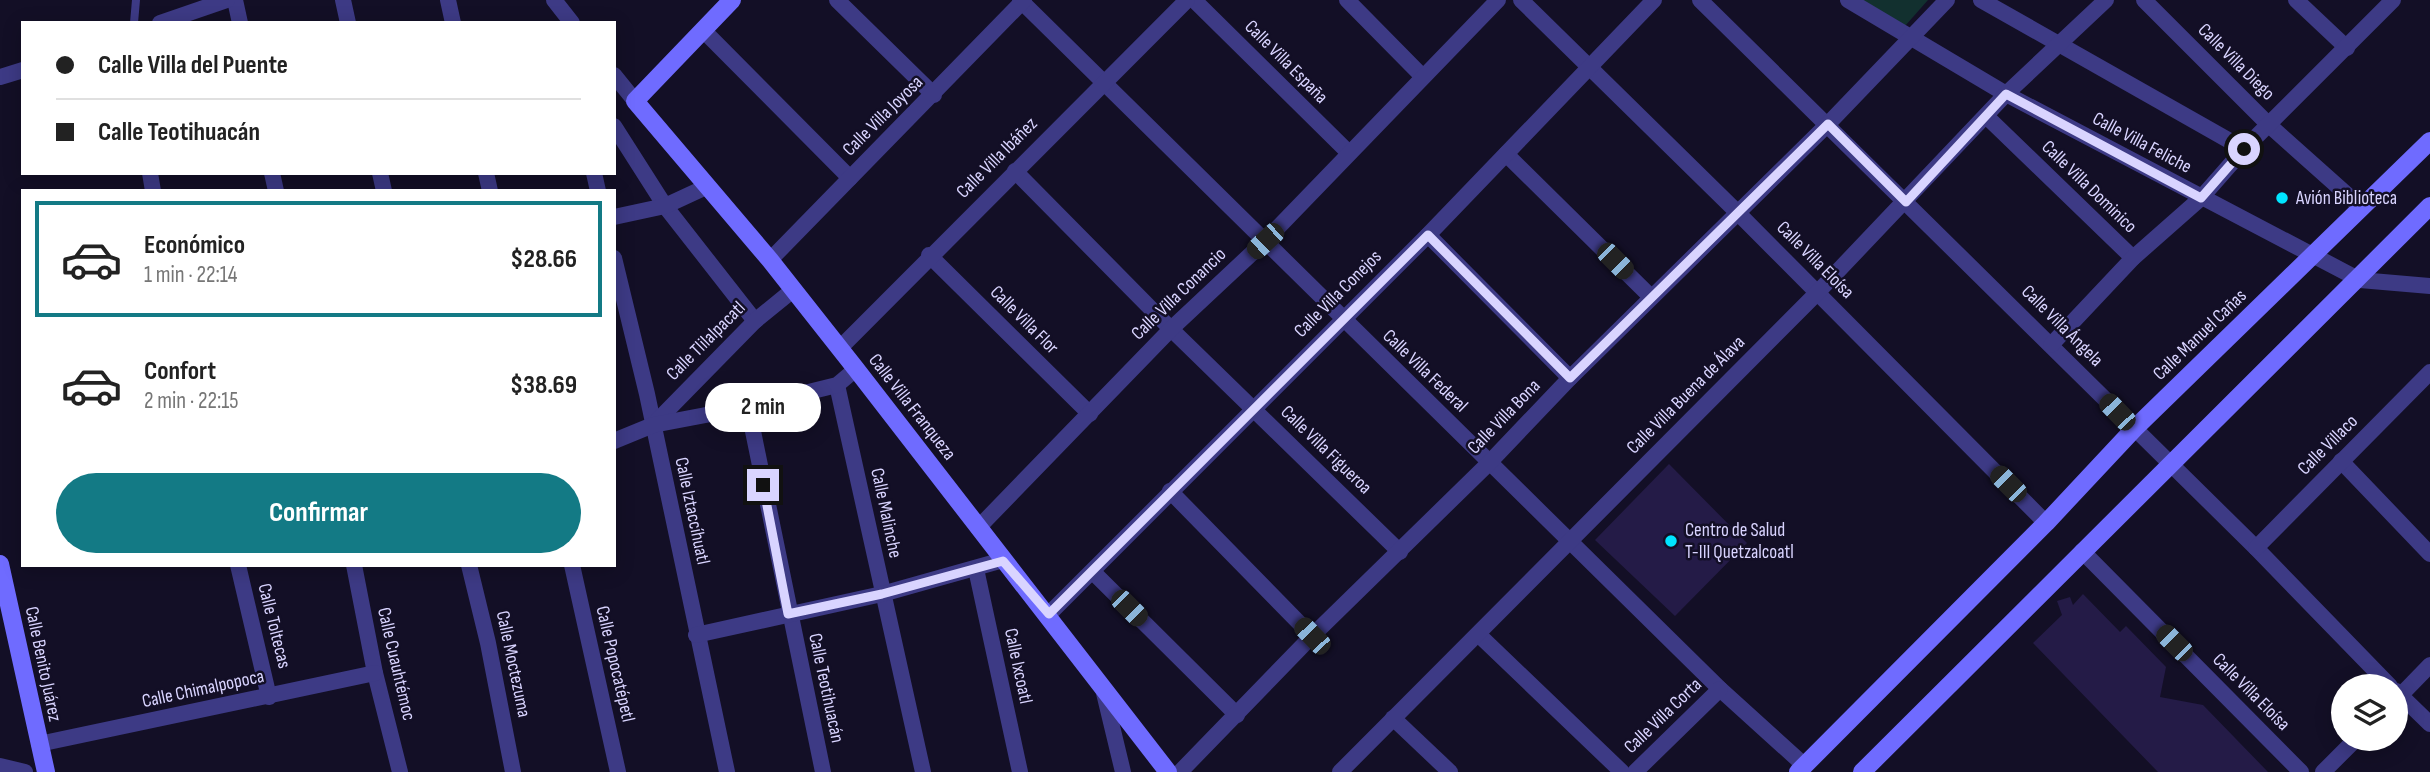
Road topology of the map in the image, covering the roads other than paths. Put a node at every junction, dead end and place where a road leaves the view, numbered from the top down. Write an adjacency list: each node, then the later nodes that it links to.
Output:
1 (136, 0): 23 (lane)
2 (227, 0): 24 (street)
3 (235, 0): 25 (street)
4 (343, 0): 26 (street)
5 (448, 0): 27 (street)
6 (732, 0): 28 (street)
7 (837, 0): 39 (street)
8 (1187, 0): 37 (street, Calle Villa Ibáñez)
9 (1194, 0): 47 (street, Calle Villa España)
10 (1347, 0): 35 (street)
11 (1498, 0): 35 (street, Calle Villa Conancio)
12 (1521, 0): 32 (street, Calle Villa Eloísa)
13 (1654, 0): 32 (street, Calle Villa Conejos)
14 (1700, 0): 42 (street, Calle Villa Ángela)
15 (1848, 0): 29 (street, Calle Villa Feliche)
16 (1947, 0): 29 (street, Calle Villa Bona)
17 (1981, 0): 30 (street)
18 (2106, 0): 30 (street, Calle Villa Buena de Álava)
19 (2144, 0): 43 (street, Calle Villa Diego)
20 (2296, 0): 31 (street)
21 (2393, 0): 31 (street)
22 (1022, 1): 37 (street, Calle Villa Federal); 39 (street, Calle Villa Joyosa)
23 (134, 21)
24 (166, 21)
25 (240, 21)
26 (348, 21)
27 (453, 21)
28 (703, 30): 40 (street); 50 (street)
29 (1910, 38): 38 (street, Calle Villa Feliche); 42 (street, Calle Villa Bona)
30 (2058, 44): 38 (street, Calle Villa Buena de Álava); 46 (street)
31 (2347, 48): 43 (street)
32 (1590, 69): 48 (street, Calle Villa Conejos); 57 (street, Calle Villa Eloísa)
33 (21, 71): 36 (street)
34 (616, 77): 40 (street, Calle Villa Franqueza)
35 (1423, 77): 47 (street, Calle Villa Conancio)
36 (0, 78)
37 (1103, 81): 49 (street, Calle Villa Ibáñez); 60 (street, Calle Villa Federal)
38 (2006, 94): 41 (street, Calle Villa Buena de Álava); 52 (street, Calle Villa Feliche)
39 (934, 95): 50 (street, Calle Villa Joyosa)
40 (635, 101): 51 (street, Calle Villa Franqueza)
41 (1986, 117): 53 (street, Calle Villa Buena de Álava); 63 (street, Calle Villa Dominico)
42 (1828, 124): 53 (street, Calle Villa Ángela); 57 (street, Calle Villa Bona)
43 (2269, 125): 46 (street); 56 (street, Calle Villa Diego)
44 (616, 129): 54 (street)
45 (2430, 141): 56 (street, Calle Manuel Cañas)
46 (2244, 149): 52 (street)
47 (1349, 153): 60 (street, Calle Villa Conancio)
48 (1506, 154): 59 (street, Calle Villa Conejos); 70 (street)
49 (1015, 171): 62 (street, Calle Villa Ibáñez); 73 (street, Calle Villa Figueroa)
50 (850, 178): 64 (street, Calle Villa Joyosa)
51 (706, 187): 54 (street); 64 (street, Calle Villa Franqueza)
52 (2201, 198): 61 (street, Calle Villa Feliche); 63 (street)
53 (1906, 202): 69 (street, Calle Villa Buena de Álava); 74 (street, Calle Villa Ángela)
54 (665, 206): 58 (street); 72 (street)
55 (2430, 206): 66 (street)
56 (2362, 208): 61 (street, Calle Manuel Cañas)
57 (1738, 213): 69 (street, Calle Villa Eloísa); 70 (street, Calle Villa Bona)
58 (616, 217)
59 (1428, 235): 71 (street, Calle Villa Conejos); 77 (street)
60 (1265, 241): 71 (street, Calle Villa Federal); 73 (street, Calle Villa Conancio)
61 (2312, 254): 66 (street, Calle Villa Feliche); 84 (street, Calle Manuel Cañas)
62 (929, 255): 75 (street, Calle Villa Ibáñez); 82 (street, Calle Villa Flor)
63 (2133, 258): 74 (street)
64 (770, 260): 68 (street, Calle Villa Franqueza)
65 (616, 267): 83 (street, Calle Iztaccíhuatl)
66 (2360, 279): 67 (street, Calle Villa Feliche); 88 (street)
67 (2430, 286)
68 (793, 290): 72 (street, Calle Tlilalpacatl); 75 (street, Calle Villa Franqueza)
69 (1817, 293): 90 (street, Calle Villa Eloísa); 92 (street, Calle Villa Buena de Álava)
70 (1651, 297): 77 (street, Calle Villa Bona)
71 (1342, 319): 81 (street, Calle Villa Conejos); 87 (street, Calle Villa Federal)
72 (755, 321): 83 (street, Calle Tlilalpacatl)
73 (1171, 329): 81 (street, Calle Villa Figueroa); 82 (street, Calle Villa Conancio)
74 (2051, 345): 84 (street, Calle Villa Ángela)
75 (840, 348): 76 (street, Calle Villa Franqueza)
76 (856, 369): 79 (street, Calle Tlilalpacatl); 91 (street, Calle Villa Franqueza)
77 (1570, 378): 87 (street, Calle Villa Bona)
78 (2426, 384): 86 (street, Calle Villaco)
79 (837, 385): 80 (street, Calle Tlilalpacatl); 105 (street, Calle Malinche)
80 (748, 407): 83 (street, Calle Tlilalpacatl); 106 (street, Calle Teotihuacán)
81 (1252, 408): 89 (street, Calle Villa Conejos); 95 (street, Calle Villa Figueroa)
82 (1090, 414): 91 (street, Calle Villa Conancio)
83 (653, 425): 85 (street, Calle Tlilalpacatl); 109 (street, Calle Iztaccíhuatl)
84 (2134, 429): 88 (street, Calle Villa Ángela); 90 (street, Calle Manuel Cañas)
85 (616, 440)
86 (2341, 461): 93 (street, Calle Villaco); 96 (street)
87 (1489, 463): 92 (street, Calle Villa Federal); 95 (street, Calle Villa Bona)
88 (2170, 464): 93 (street, Calle Villa Ángela); 94 (street)
89 (1170, 491): 104 (street, Calle Villa Conejos); 111 (street)
90 (2046, 523): 126 (street, Calle Manuel Cañas)
91 (978, 528): 97 (street, Calle Villa Franqueza)
92 (1570, 543): 110 (street, Calle Villa Buena de Álava); 117 (street, Calle Villa Federal)
93 (2256, 548): 114 (street, Calle Villa Ángela)
94 (2082, 551): 142 (street); 143 (street, Calle Villa Eloísa)
95 (1400, 552): 111 (street, Calle Villa Bona)
96 (2430, 554)
97 (1003, 561): 103 (street); 107 (street, Calle Villa Franqueza)
98 (0, 565): 108 (street, Calle Benito Juárez)
99 (238, 567): 118 (street, Calle Toltecas)
100 (354, 567): 113 (street, Calle Cuauhtémoc)
101 (470, 567): 129 (street, Calle Moctezuma)
102 (572, 567): 130 (street, Calle Popocatépetl)
103 (976, 569): 105 (street); 134 (street, Calle Ixcoatl)
104 (1093, 572): 107 (street, Calle Villa Conejos); 120 (street)
105 (882, 594): 106 (street); 133 (street, Calle Malinche)
106 (788, 614): 109 (street); 132 (street, Calle Teotihuacán)
107 (1049, 614): 116 (street, Calle Villa Franqueza)
108 (7, 633): 123 (street, Calle Benito Juárez)
109 (696, 635): 131 (street, Calle Iztaccíhuatl)
110 (1479, 635): 121 (street, Calle Villa Buena de Álava); 140 (street)
111 (1312, 636): 120 (street, Calle Villa Bona)
112 (2430, 665): 115 (street)
113 (375, 673): 118 (street, Calle Chimalpopoca); 128 (street, Calle Cuauhtémoc)
114 (2377, 674)
115 (2408, 683)
116 (1102, 686): 135 (street); 136 (street, Calle Villa Franqueza)
117 (1720, 689): 126 (street, Calle Villa Federal); 141 (street, Calle Villa Corta)
118 (270, 697): 123 (street, Calle Chimalpopoca)
119 (2408, 705): 122 (street, Calle Villa Ángela)
120 (1237, 715): 137 (street, Calle Villa Bona)
121 (1393, 718): 138 (street, Calle Villa Buena de Álava); 139 (street)
122 (2430, 724)
123 (39, 744): 127 (street, Calle Benito Juárez)
124 (2344, 751): 144 (street)
125 (0, 766): 127 (street)
126 (1802, 769)
127 (37, 771)
128 (400, 772)
129 (513, 772)
130 (618, 772)
131 (727, 772)
132 (823, 772)
133 (923, 772)
134 (1020, 772)
135 (1124, 772)
136 (1168, 772)
137 (1180, 772)
138 (1340, 772)
139 (1450, 772)
140 (1622, 772)
141 (1635, 772)
142 (1862, 772)
143 (2301, 772)
144 (2323, 772)

